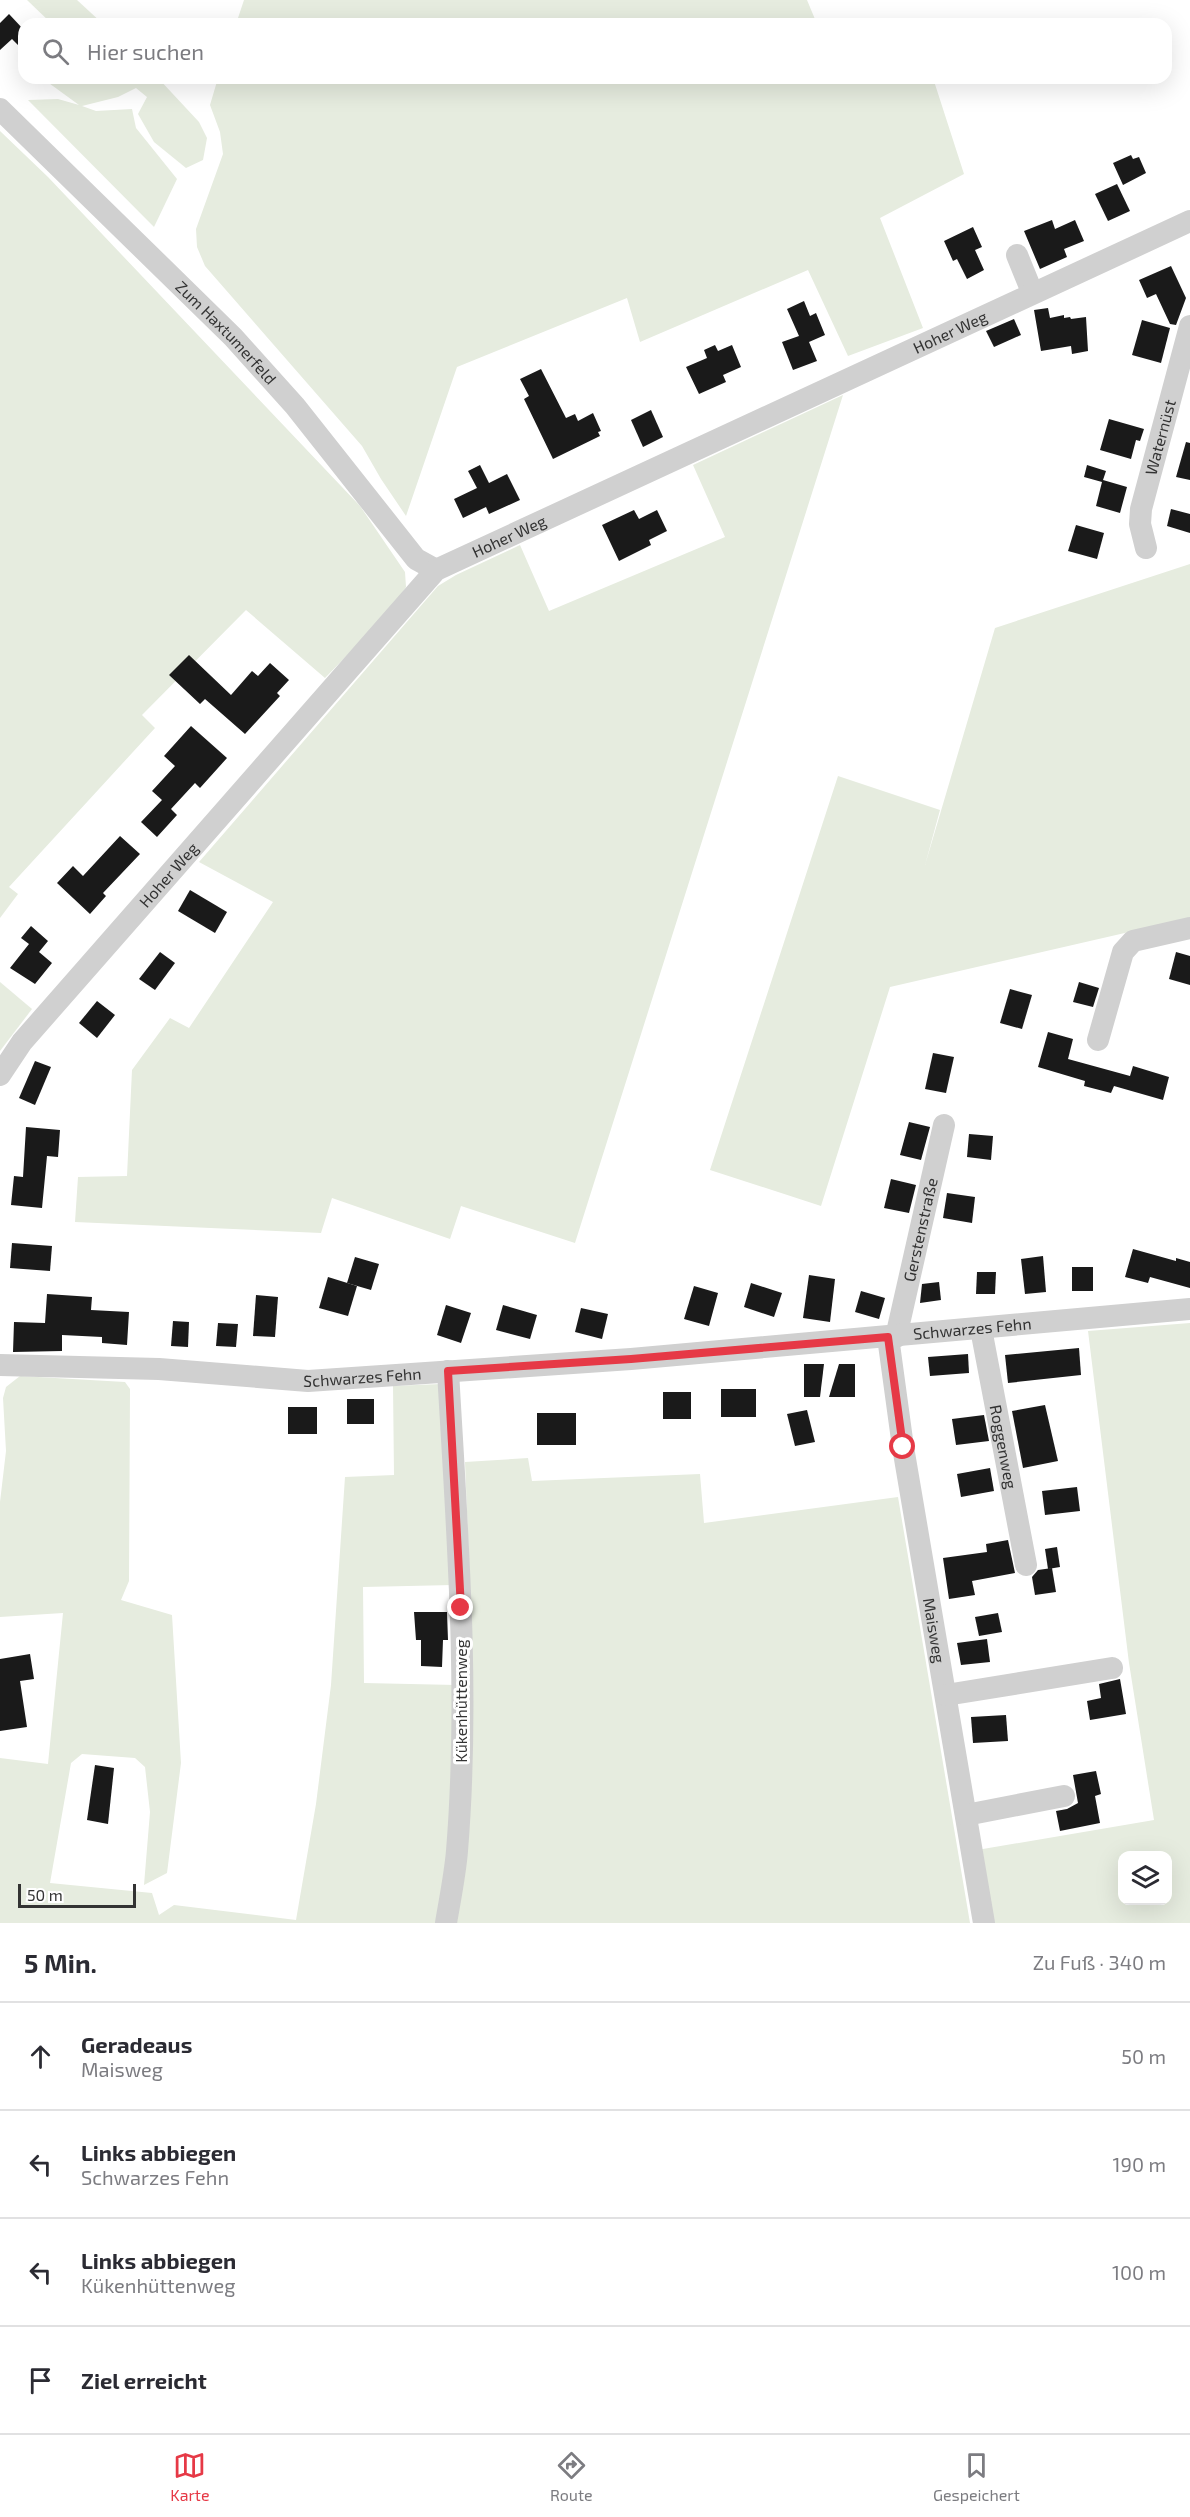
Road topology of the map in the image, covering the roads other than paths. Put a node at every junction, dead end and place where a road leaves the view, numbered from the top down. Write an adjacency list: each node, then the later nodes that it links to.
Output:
1 (0, 109): 7 (street, Zum Haxtumerfeld)
2 (1190, 221): 4 (street, Hoher Weg)
3 (1017, 255): 4 (street)
4 (1032, 292): 7 (street, Hoher Weg)
5 (1190, 326): 6 (street, Waternüst)
6 (1146, 548)
7 (436, 570): 10 (street, Hoher Weg)
8 (1190, 928): 9 (street)
9 (1098, 1040)
10 (0, 1075)
11 (944, 1125): 14 (street, Gerstenstraße)
12 (1190, 1309): 13 (street, Schwarzes Fehn)
13 (981, 1329): 14 (street, Schwarzes Fehn); 17 (street, Roggenweg)
14 (892, 1337): 16 (street, Schwarzes Fehn); 19 (street, Maisweg)
15 (0, 1365): 16 (street, Schwarzes Fehn)
16 (448, 1371): 22 (street, Kükenhüttenweg)
17 (1026, 1565)
18 (1112, 1668): 19 (street)
19 (945, 1695): 21 (street, Maisweg)
20 (1064, 1796): 21 (street)
21 (966, 1815): 23 (street, Maisweg)
22 (446, 1923)
23 (984, 1923)

